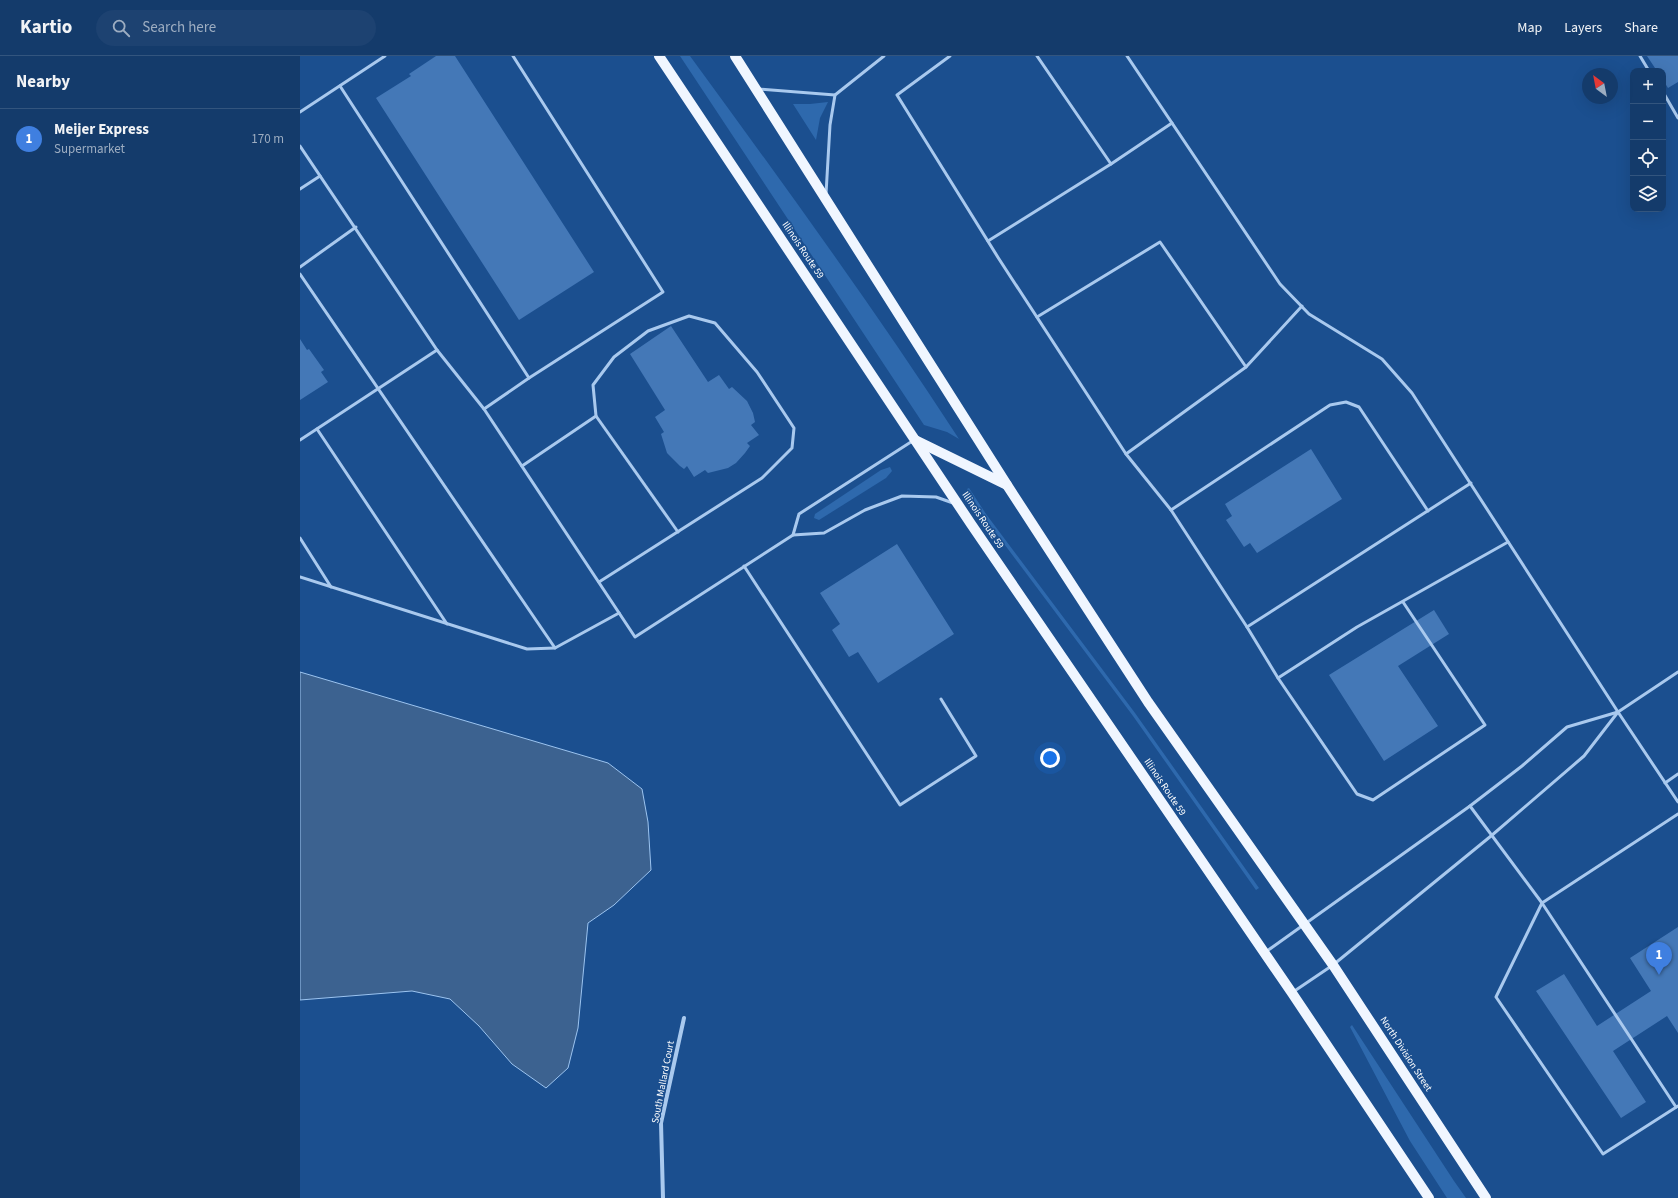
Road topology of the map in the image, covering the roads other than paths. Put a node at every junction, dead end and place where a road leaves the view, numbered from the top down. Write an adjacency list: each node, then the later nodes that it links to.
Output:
1 (385, 56): 11 (lane)
2 (513, 56): 31 (lane)
3 (659, 56): 37 (main road, Illinois Route 59)
4 (735, 56): 12 (main road)
5 (884, 56): 13 (lane)
6 (950, 56): 24 (lane)
7 (1037, 56): 19 (lane)
8 (1127, 56): 17 (lane)
9 (1640, 56): 10 (lane)
10 (1647, 68)
11 (340, 86): 15 (lane); 31 (lane)
12 (756, 89): 13 (lane); 22 (main road)
13 (835, 95): 22 (lane)
14 (1666, 97): 16 (lane)
15 (300, 112)
16 (1678, 118)
17 (1172, 123): 19 (lane); 27 (lane)
18 (300, 146): 20 (lane)
19 (1111, 164): 24 (lane)
20 (320, 176): 21 (lane); 23 (lane)
21 (300, 189)
22 (826, 198): 41 (main road)
23 (356, 228): 25 (lane); 29 (lane)
24 (988, 241): 28 (lane)
25 (300, 267)
26 (300, 274): 32 (lane)
27 (1302, 306): 30 (lane); 40 (lane)
28 (1037, 318): 30 (lane); 38 (lane)
29 (437, 350): 32 (lane); 33 (lane)
30 (1246, 366): 38 (lane)
31 (529, 378): 33 (lane)
32 (379, 388): 35 (lane); 57 (lane)
33 (484, 409): 39 (lane)
34 (596, 416): 39 (lane); 45 (lane); 45 (lane)
35 (317, 429): 36 (lane); 55 (lane)
36 (300, 440)
37 (915, 440): 41 (main road); 42 (main road, Illinois Route 59); 46 (lane)
38 (1126, 454): 43 (lane)
39 (522, 466): 51 (lane)
40 (1471, 483): 44 (lane); 48 (lane)
41 (1007, 486): 69 (main road)
42 (958, 505): 46 (lane); 70 (main road, Illinois Route 59)
43 (1171, 510): 44 (lane); 56 (lane)
44 (1428, 511): 56 (lane)
45 (678, 532): 51 (lane)
46 (793, 535): 49 (lane)
47 (300, 538): 52 (lane)
48 (1508, 542): 53 (lane); 61 (lane)
49 (744, 566): 54 (lane); 60 (lane)
50 (300, 577): 52 (lane)
51 (599, 582): 54 (lane)
52 (332, 587): 55 (lane)
53 (1403, 602): 59 (lane); 59 (lane)
54 (619, 613): 57 (lane)
55 (447, 624): 57 (lane)
56 (1247, 627): 59 (lane)
57 (555, 648)
58 (1678, 672): 61 (lane)
59 (1278, 678)
60 (941, 699)
61 (1618, 712): 63 (lane); 65 (lane); 67 (lane)
62 (1678, 774): 63 (lane)
63 (1665, 783): 64 (lane)
64 (1678, 802)
65 (1470, 806): 67 (lane); 69 (lane)
66 (1678, 814): 68 (lane)
67 (1491, 836): 68 (lane); 71 (lane)
68 (1542, 903): 74 (lane); 74 (lane)
69 (1304, 925): 70 (lane); 71 (main road, North Division Street)
70 (1264, 953): 72 (main road, Illinois Route 59)
71 (1333, 965): 72 (lane); 77 (main road, North Division Street)
72 (1292, 994): 76 (main road)
73 (684, 1018): 75 (street, South Mallard Court)
74 (1677, 1106)
75 (663, 1198)
76 (1429, 1198)
77 (1486, 1198)

